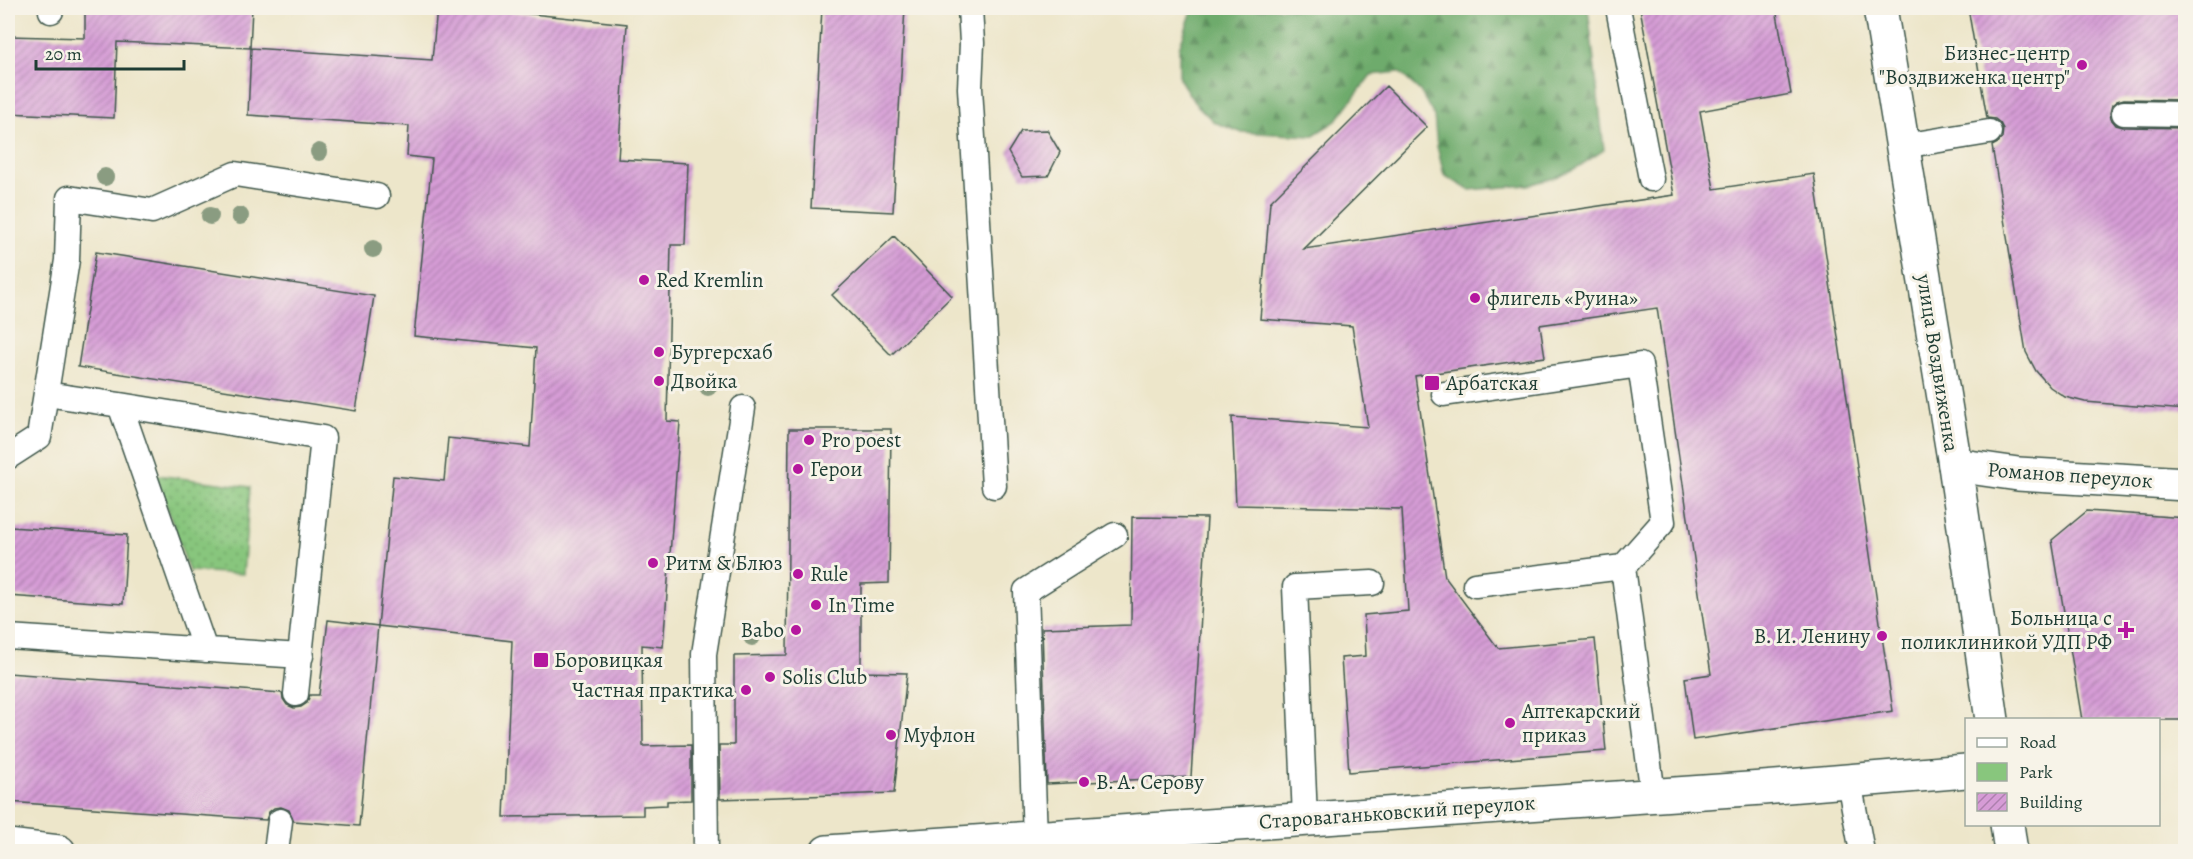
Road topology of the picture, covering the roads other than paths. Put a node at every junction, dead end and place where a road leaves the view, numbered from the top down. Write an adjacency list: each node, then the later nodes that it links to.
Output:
1 (970, 8): 17 (lane)
2 (1618, 8): 8 (lane)
3 (1880, 8): 7 (street, улица Воздвиженка)
4 (2124, 113): 5 (lane)
5 (2186, 114)
6 (1989, 132): 7 (lane)
7 (1903, 146): 15 (street, улица Воздвиженка)
8 (1651, 179)
9 (377, 196): 10 (lane)
10 (46, 394): 12 (lane); 14 (lane)
11 (1444, 394): 19 (lane)
12 (120, 405): 23 (lane); 24 (lane)
13 (743, 408): 37 (lane)
14 (8, 457)
15 (1954, 465): 16 (street, Романов переулок); 26 (street, улица Воздвиженка)
16 (2186, 484)
17 (994, 486)
18 (1115, 535): 33 (lane)
19 (1623, 567): 21 (lane); 29 (lane)
20 (1372, 583): 30 (lane)
21 (1475, 585)
22 (8, 637): 23 (lane)
23 (205, 650): 24 (lane)
24 (301, 656): 25 (lane)
25 (296, 694)
26 (1992, 718)
27 (1965, 771): 28 (street, Староваганьковский переулок)
28 (1849, 781): 29 (street, Староваганьковский переулок); 39 (lane)
29 (1653, 795): 30 (street, Староваганьковский переулок)
30 (1305, 818): 33 (street, Староваганьковский переулок)
31 (280, 821): 36 (lane)
32 (2007, 826): 40 (street)
33 (1035, 837): 38 (street, Староваганьковский переулок)
34 (8, 846): 35 (street)
35 (59, 852)
36 (276, 852)
37 (706, 852)
38 (827, 852)
39 (1862, 852)
40 (2011, 852)

